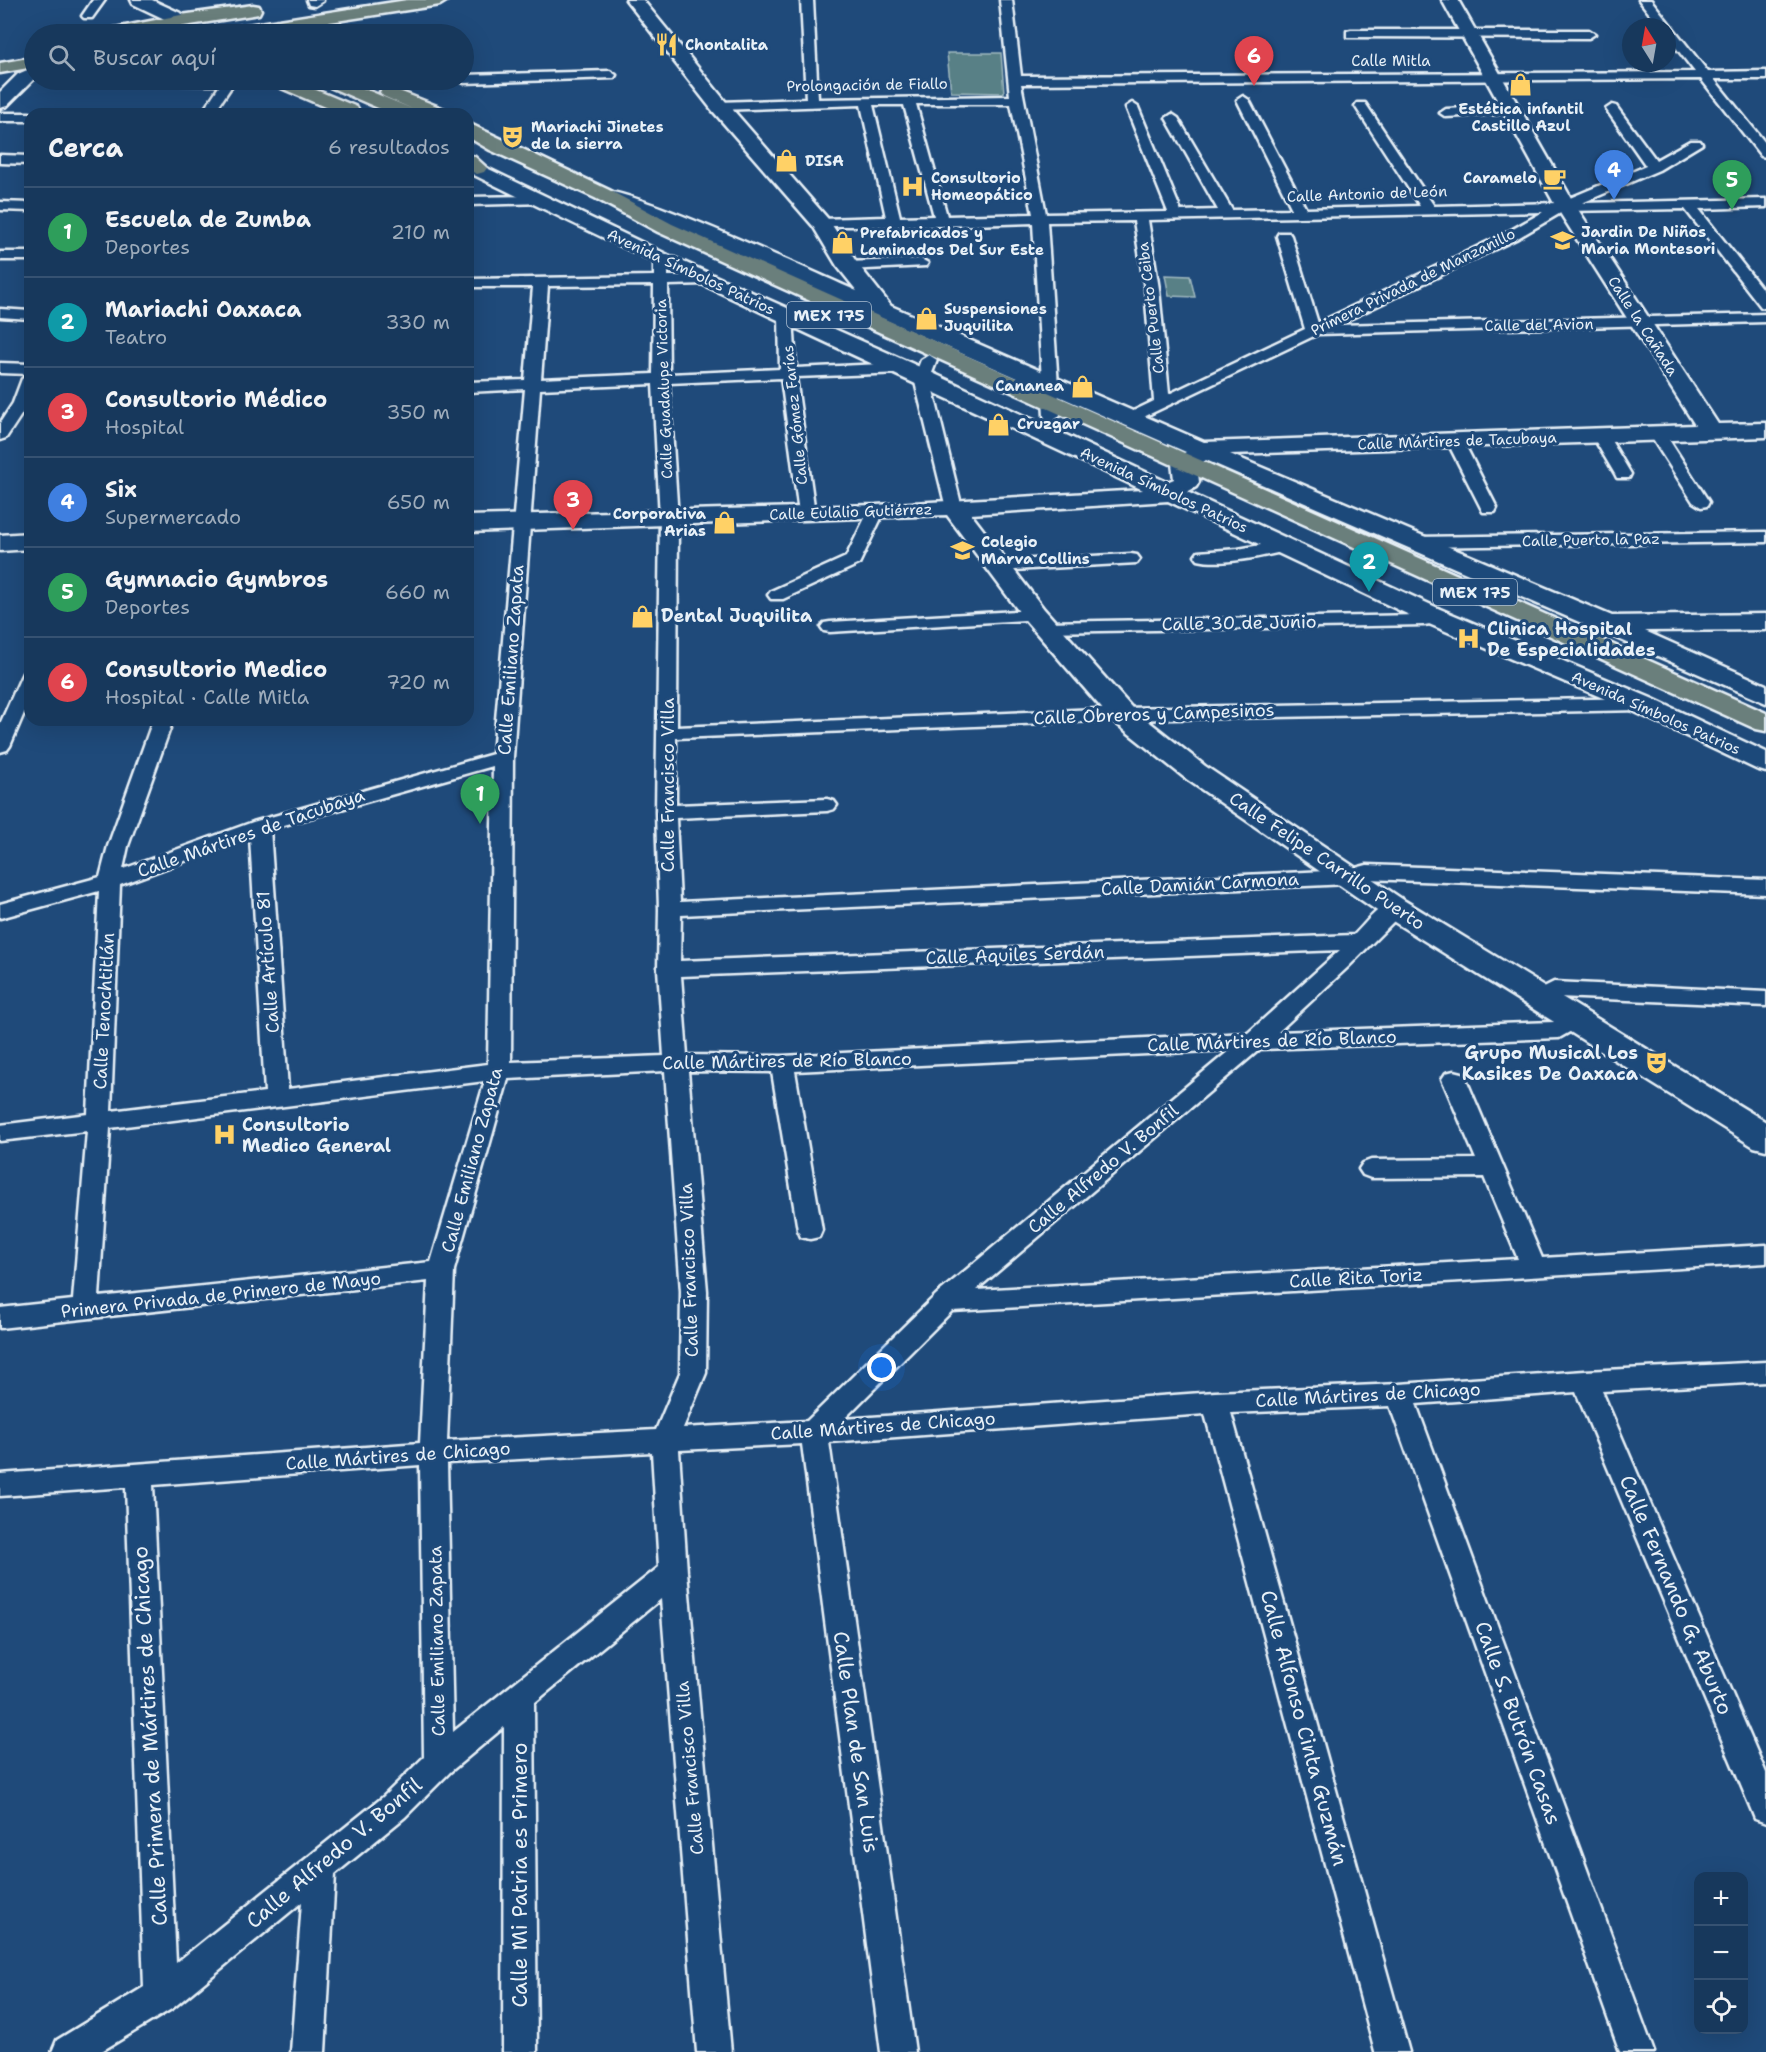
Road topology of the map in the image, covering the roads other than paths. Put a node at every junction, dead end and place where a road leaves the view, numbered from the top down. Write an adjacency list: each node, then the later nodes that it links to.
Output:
1 (99, 0): 13 (street)
2 (139, 0): 16 (street)
3 (317, 0): 11 (main road); 17 (main road)
4 (387, 0): 17 (main road)
5 (440, 0): 14 (main road)
6 (634, 0): 50 (street)
7 (807, 0): 49 (street)
8 (1006, 0): 37 (street)
9 (1450, 0): 24 (street, Calle la Cañada)
10 (1646, 0): 15 (street)
11 (293, 4)
12 (271, 7): 16 (main road)
13 (88, 15)
14 (342, 16): 17 (main road); 22 (main road)
15 (1660, 18)
16 (181, 20): 18 (main road); 19 (main road)
17 (302, 22): 20 (main road); 21 (main road)
18 (161, 24)
19 (190, 24)
20 (289, 24)
21 (299, 24)
22 (330, 24)
23 (1351, 34): 24 (street)
24 (1471, 34): 25 (street); 35 (street, Calle la Cañada)
25 (1589, 34)
26 (1676, 39): 33 (street)
27 (24, 54): 28 (main road)
28 (0, 55)
29 (24, 59): 30 (main road)
30 (0, 70): 31 (street)
31 (24, 75)
32 (610, 75): 36 (street)
33 (1704, 75): 34 (street, Calle Mitla); 35 (street, Calle Mitla); 68 (street)
34 (1766, 75)
35 (1494, 77): 37 (street, Calle Mitla); 59 (street, Calle la Cañada)
36 (474, 79)
37 (1016, 80): 44 (street)
38 (24, 82): 48 (street)
39 (225, 90): 53 (street)
40 (301, 90): 54 (main road)
41 (331, 90): 55 (main road)
42 (352, 90): 56 (main road)
43 (385, 90): 57 (main road)
44 (1017, 100): 47 (street, Prolongación de Fiallo); 87 (street)
45 (1243, 100): 83 (street)
46 (866, 101): 47 (street, Prolongación de Fiallo); 49 (street, Prolongación de Fiallo); 88 (street)
47 (909, 101): 89 (street)
48 (0, 102)
49 (813, 102): 50 (street, Prolongación de Fiallo)
50 (719, 106): 90 (street)
51 (1361, 106): 82 (street)
52 (1132, 107): 86 (street)
53 (211, 108)
54 (343, 108)
55 (371, 108)
56 (394, 108)
57 (426, 108)
58 (1612, 109): 73 (street)
59 (1512, 110): 60 (street); 79 (street, Calle la Cañada)
60 (1446, 113)
61 (0, 117): 62 (street)
62 (24, 117)
63 (1172, 118): 84 (street)
64 (474, 133): 67 (main road)
65 (474, 140): 67 (main road, MEX 175)
66 (1695, 144): 73 (street, Primera Privada de Manzanillo)
67 (497, 146): 74 (main road, Avenida Símbolos Patrios / MEX 175)
68 (1766, 153)
69 (0, 159): 70 (street)
70 (24, 160)
71 (474, 164): 75 (street, Avenida Símbolos Patrios)
72 (474, 164): 110 (main road, Avenida Símbolos Patrios / MEX 175)
73 (1654, 167): 79 (street, Primera Privada de Manzanillo)
74 (602, 194): 100 (street, Avenida Símbolos Patrios); 107 (main road, Avenida Símbolos Patrios / MEX 175)
75 (539, 200): 76 (street); 96 (street, Avenida Símbolos Patrios)
76 (474, 201)
77 (1766, 203): 78 (street, Calle Antonio de León)
78 (1688, 204): 79 (street, Calle Antonio de León); 99 (street)
79 (1565, 205): 82 (street, Calle Antonio de León); 105 (street, Calle la Cañada); 106 (street, Primera Privada de Manzanillo)
80 (0, 206): 81 (street)
81 (24, 207)
82 (1429, 209): 83 (street, Calle Antonio de León)
83 (1301, 213): 84 (street, Calle Antonio de León)
84 (1227, 214): 86 (street, Calle Antonio de León)
85 (1140, 215): 86 (street, Calle Antonio de León); 87 (street, Calle Antonio de León); 116 (street, Calle Puerto Ceiba)
86 (1176, 215)
87 (1040, 217): 89 (street, Calle Antonio de León); 115 (street)
88 (894, 222): 89 (street, Calle Antonio de León); 90 (street, Calle Antonio de León)
89 (942, 222)
90 (821, 223): 95 (street)
91 (1284, 236): 106 (street)
92 (0, 256): 93 (street)
93 (24, 256)
94 (921, 263): 95 (street)
95 (849, 266): 100 (street)
96 (661, 269): 97 (street); 103 (street, Avenida Símbolos Patrios); 112 (street, Calle Guadalupe Victoria)
97 (540, 281): 98 (street); 113 (street, Calle Emiliano Zapata)
98 (474, 283)
99 (1766, 304)
100 (885, 312): 107 (street); 115 (street, Avenida Símbolos Patrios)
101 (0, 313): 102 (street)
102 (24, 315)
103 (786, 316): 110 (street, Avenida Símbolos Patrios); 111 (street, Calle Gómez Farías)
104 (1766, 318): 105 (street, Calle del Avion)
105 (1641, 322): 106 (street, Calle del Avion); 121 (street, Calle la Cañada)
106 (1312, 330): 116 (street, Primera Privada de Manzanillo)
107 (906, 337): 115 (main road, Avenida Símbolos Patrios / MEX 175)
108 (0, 368): 109 (street)
109 (24, 369)
110 (918, 369): 111 (street); 115 (main road, Avenida Símbolos Patrios / MEX 175); 125 (street, Avenida Símbolos Patrios); 129 (street)
111 (788, 374): 112 (street); 132 (street, Calle Gómez Farías)
112 (661, 380): 113 (street); 133 (street, Calle Guadalupe Victoria)
113 (531, 383): 114 (street); 134 (street, Calle Emiliano Zapata)
114 (474, 387)
115 (1051, 400): 118 (street, Avenida Símbolos Patrios); 125 (main road, Avenida Símbolos Patrios / MEX 175)
116 (1162, 401): 118 (street, Primera Privada de Manzanillo)
117 (24, 404): 120 (street)
118 (1131, 418): 125 (street, Avenida Símbolos Patrios)
119 (1766, 430): 121 (street, Calle Mártires de Tacubaya)
120 (1, 432)
121 (1712, 433): 122 (street, Calle Mártires de Tacubaya)
122 (1658, 435): 123 (street, Calle Mártires de Tacubaya); 128 (street)
123 (1601, 437): 124 (street, Calle Mártires de Tacubaya); 126 (street)
124 (1455, 441): 125 (street, Calle Mártires de Tacubaya); 130 (street)
125 (1186, 472): 127 (main road, Avenida Símbolos Patrios / MEX 175); 129 (street, Calle Eulalio Gutiérrez); 140 (street, Avenida Símbolos Patrios); 157 (main road, Avenida Símbolos Patrios / MEX 175)
126 (1623, 474)
127 (1267, 489): 138 (street, Avenida Símbolos Patrios); 154 (main road, Avenida Símbolos Patrios / MEX 175)
128 (1701, 502)
129 (954, 508): 131 (street, Calle Eulalio Gutiérrez); 143 (street, Calle Felipe Carrillo Puerto)
130 (1489, 508)
131 (876, 512): 132 (street, Calle Eulalio Gutiérrez); 144 (street)
132 (807, 513): 133 (street, Calle Eulalio Gutiérrez)
133 (669, 518): 134 (street, Calle Eulalio Gutiérrez); 156 (street, Calle Francisco Villa)
134 (522, 522): 135 (street, Calle Eulalio Gutiérrez); 159 (street, Calle Emiliano Zapata)
135 (474, 524)
136 (1766, 537): 138 (street, Calle Puerto la Paz)
137 (24, 541): 139 (street)
138 (1416, 542): 148 (street, Avenida Símbolos Patrios)
139 (0, 543)
140 (1283, 546): 141 (street); 145 (street, Avenida Símbolos Patrios)
141 (1204, 556)
142 (1131, 559): 143 (street)
143 (997, 566): 146 (street, Calle Felipe Carrillo Puerto)
144 (777, 595)
145 (1431, 615): 146 (street, Calle 30 de Junio); 152 (street, Avenida Símbolos Patrios)
146 (1040, 621): 149 (street, Calle 30 de Junio); 153 (street, Calle Felipe Carrillo Puerto)
147 (1766, 622): 148 (street)
148 (1606, 623): 150 (street, Avenida Símbolos Patrios)
149 (830, 627)
150 (1759, 689)
151 (24, 691): 158 (street)
152 (1641, 704): 153 (street, Calle Obreros y Campesinos); 160 (street, Avenida Símbolos Patrios)
153 (1122, 714): 156 (street, Calle Obreros y Campesinos); 164 (street, Calle Felipe Carrillo Puerto)
154 (1766, 723)
155 (161, 726): 165 (street, Calle Tenochtitlán)
156 (667, 733): 162 (street, Calle Francisco Villa)
157 (1766, 745)
158 (0, 746)
159 (503, 757): 163 (street, Calle Mártires de Tacubaya); 178 (street, Calle Emiliano Zapata)
160 (1766, 764)
161 (827, 805): 162 (street)
162 (666, 812): 168 (street, Calle Francisco Villa)
163 (260, 826): 165 (street, Calle Mártires de Tacubaya); 180 (street, Calle Artículo 81)
164 (1348, 878): 166 (street, Calle Damián Carmona); 167 (street, Calle Felipe Carrillo Puerto); 168 (street, Calle Damián Carmona)
165 (110, 881): 169 (street, Calle Mártires de Tacubaya); 181 (street, Calle Tenochtitlán)
166 (1766, 887)
167 (1394, 908): 170 (street, Calle Alfredo V. Bonfil); 172 (street, Calle Felipe Carrillo Puerto)
168 (670, 909): 171 (street, Calle Francisco Villa)
169 (0, 911)
170 (1361, 942): 171 (street, Calle Aquiles Serdán); 175 (street, Calle Alfredo V. Bonfil)
171 (669, 969): 176 (street, Calle Francisco Villa)
172 (1540, 998): 173 (street); 174 (street, Calle Felipe Carrillo Puerto)
173 (1766, 999)
174 (1574, 1020): 175 (street, Calle Mártires de Río Blanco); 183 (street, Calle Felipe Carrillo Puerto)
175 (1254, 1041): 177 (street, Calle Mártires de Río Blanco); 190 (street, Calle Alfredo V. Bonfil)
176 (677, 1063): 177 (street, Calle Mártires de Río Blanco); 178 (street, Calle Mártires de Río Blanco); 198 (street, Calle Francisco Villa)
177 (782, 1064): 186 (street)
178 (499, 1071): 180 (street, Calle Mártires de Río Blanco); 189 (street, Calle Emiliano Zapata)
179 (1454, 1078): 184 (street)
180 (277, 1099): 181 (street, Calle Mártires de Río Blanco)
181 (99, 1122): 182 (street, Calle Mártires de Río Blanco); 191 (street, Calle Tenochtitlán)
182 (0, 1133)
183 (1766, 1138)
184 (1492, 1168): 185 (street); 188 (street)
185 (1371, 1169)
186 (810, 1230)
187 (1766, 1254): 188 (street, Calle Rita Toriz)
188 (1534, 1267): 190 (street, Calle Rita Toriz)
189 (441, 1270): 191 (street, Primera Privada de Primero de Mayo); 199 (street, Calle Emiliano Zapata)
190 (945, 1302): 197 (street, Calle Alfredo V. Bonfil)
191 (85, 1310): 192 (street, Primera Privada de Primero de Mayo)
192 (0, 1318)
193 (1764, 1376): 194 (street, Calle Mártires de Chicago)
194 (1585, 1381): 195 (street, Calle Mártires de Chicago); 205 (street, Calle Fernando G. Aburto)
195 (1399, 1395): 196 (street, Calle Mártires de Chicago); 214 (street, Calle S. Butrón Casas)
196 (1215, 1403): 197 (street, Calle Mártires de Chicago); 213 (street, Calle Alfonso Cinta Guzmán)
197 (814, 1432): 198 (street, Calle Mártires de Chicago); 212 (street, Calle Plan de San Luis)
198 (666, 1438): 199 (street, Calle Mártires de Chicago); 202 (street, Calle Francisco Villa)
199 (433, 1453): 200 (street, Calle Mártires de Chicago); 204 (street, Calle Emiliano Zapata)
200 (139, 1476): 201 (street, Calle Mártires de Chicago); 207 (street, Calle Primera de Mártires de Chicago)
201 (0, 1485)
202 (673, 1572): 203 (street, Calle Alfredo V. Bonfil); 211 (street, Calle Francisco Villa)
203 (519, 1697): 204 (street, Calle Alfredo V. Bonfil); 210 (street, Calle Mi Patria es Primero)
204 (439, 1762): 206 (street, Calle Alfredo V. Bonfil)
205 (1766, 1809)
206 (320, 1868): 207 (street, Calle Alfredo V. Bonfil); 209 (street)
207 (162, 1996): 208 (street, Calle Alfredo V. Bonfil)
208 (69, 2052)
209 (308, 2052)
210 (520, 2052)
211 (714, 2052)
212 (898, 2052)
213 (1392, 2052)
214 (1637, 2052)

